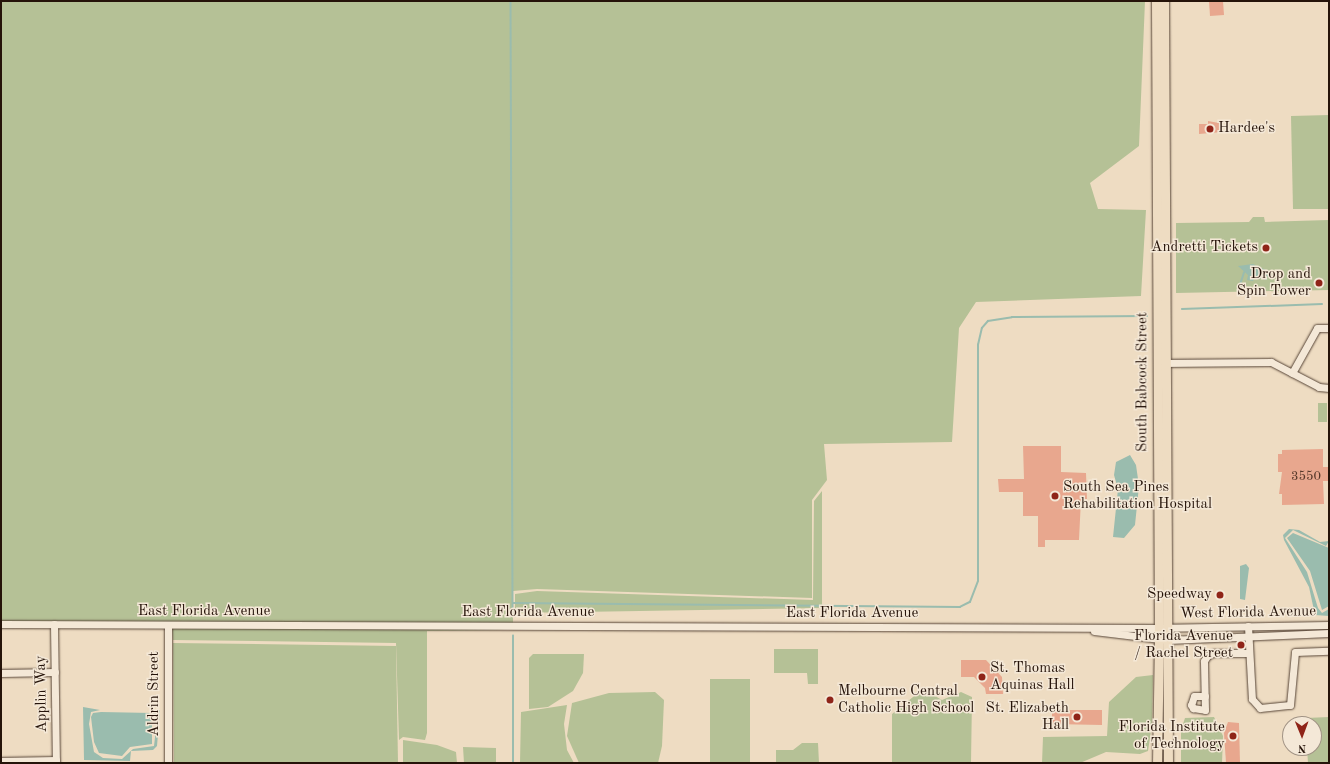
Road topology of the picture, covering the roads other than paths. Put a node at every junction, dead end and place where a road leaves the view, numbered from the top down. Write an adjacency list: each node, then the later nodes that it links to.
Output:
1 (1156, 1): 5 (main road, South Babcock Street)
2 (1164, 1): 4 (main road, South Babcock Street)
3 (1329, 328): 6 (street)
4 (1167, 363): 5 (street); 6 (street); 13 (main road, South Babcock Street)
5 (1157, 364): 13 (main road, South Babcock Street)
6 (1292, 373): 7 (street)
7 (1329, 388)
8 (1, 624): 9 (street, East Florida Avenue)
9 (54, 624): 10 (street, East Florida Avenue); 18 (street, Applin Way)
10 (168, 625): 13 (street, East Florida Avenue); 23 (street, Aldrin Street)
11 (1329, 625): 12 (street, West Florida Avenue)
12 (1248, 626): 13 (street, West Florida Avenue); 15 (street)
13 (1163, 633): 15 (street, West Florida Avenue); 24 (main road, South Babcock Street); 25 (main road, South Babcock Street)
14 (1329, 633): 15 (street, West Florida Avenue)
15 (1247, 638): 17 (street)
16 (1329, 651): 17 (street)
17 (1248, 653): 20 (street)
18 (54, 672): 19 (street); 22 (street, Applin Way)
19 (1, 673)
20 (1205, 696)
21 (1, 761): 22 (street)
22 (56, 762)
23 (168, 763)
24 (1156, 763)
25 (1168, 763)

